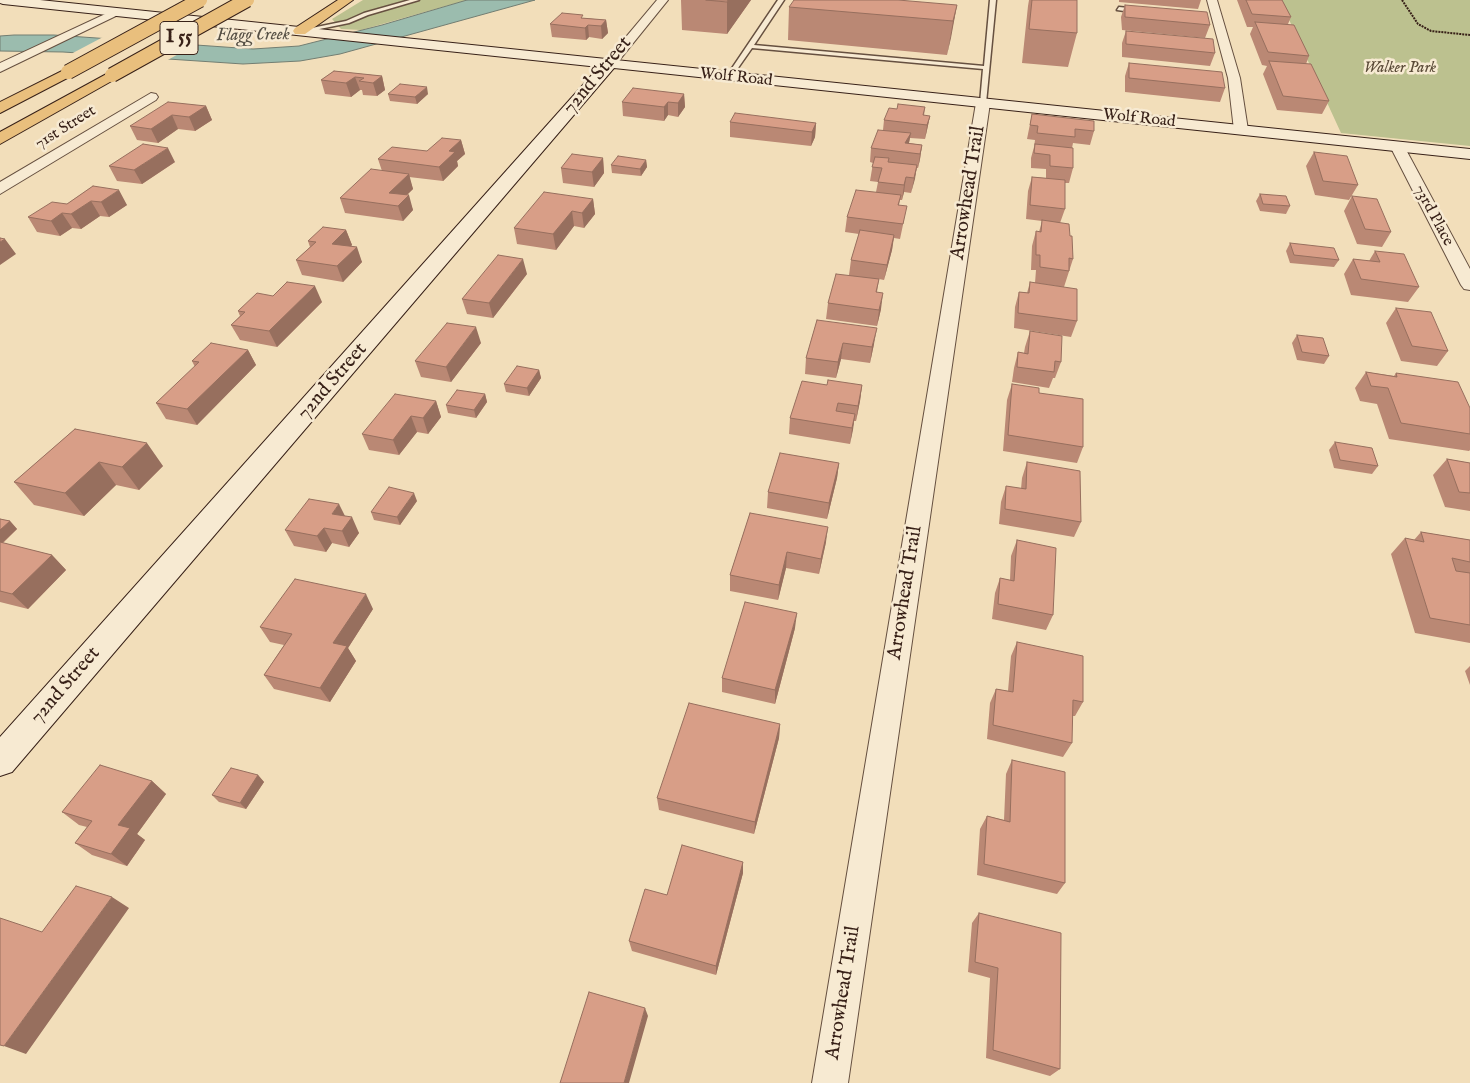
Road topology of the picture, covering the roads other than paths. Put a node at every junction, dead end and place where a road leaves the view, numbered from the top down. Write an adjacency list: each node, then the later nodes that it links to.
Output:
1 (200, 0): 21 (highway, I 55, bridge)
2 (247, 0): 23 (highway, I 55, bridge)
3 (347, 0): 13 (highway)
4 (416, 0): 13 (lane)
5 (663, 0): 15 (street, 72nd Street)
6 (780, 0): 14 (lane)
7 (993, 0): 17 (lane)
8 (1212, 0): 22 (street)
9 (5, 2): 11 (street, Wolf Road)
10 (1119, 9): 12 (lane)
11 (116, 12): 13 (street, Wolf Road); 16 (street)
12 (1149, 12)
13 (300, 31): 15 (street, Wolf Road)
14 (750, 46): 17 (lane); 18 (lane)
15 (609, 65): 18 (street, Wolf Road); 28 (street, 72nd Street)
16 (1, 68)
17 (987, 68): 20 (lane)
18 (729, 77): 20 (street, Wolf Road)
19 (151, 96): 26 (street, 71st Street)
20 (983, 103): 22 (street, Wolf Road); 29 (street, Arrowhead Trail)
21 (0, 108)
22 (1241, 130): 24 (street, Wolf Road)
23 (0, 139)
24 (1397, 146): 25 (street, Wolf Road); 27 (street, 73rd Place)
25 (1470, 154)
26 (0, 189)
27 (1470, 285)
28 (0, 761)
29 (830, 1083)

